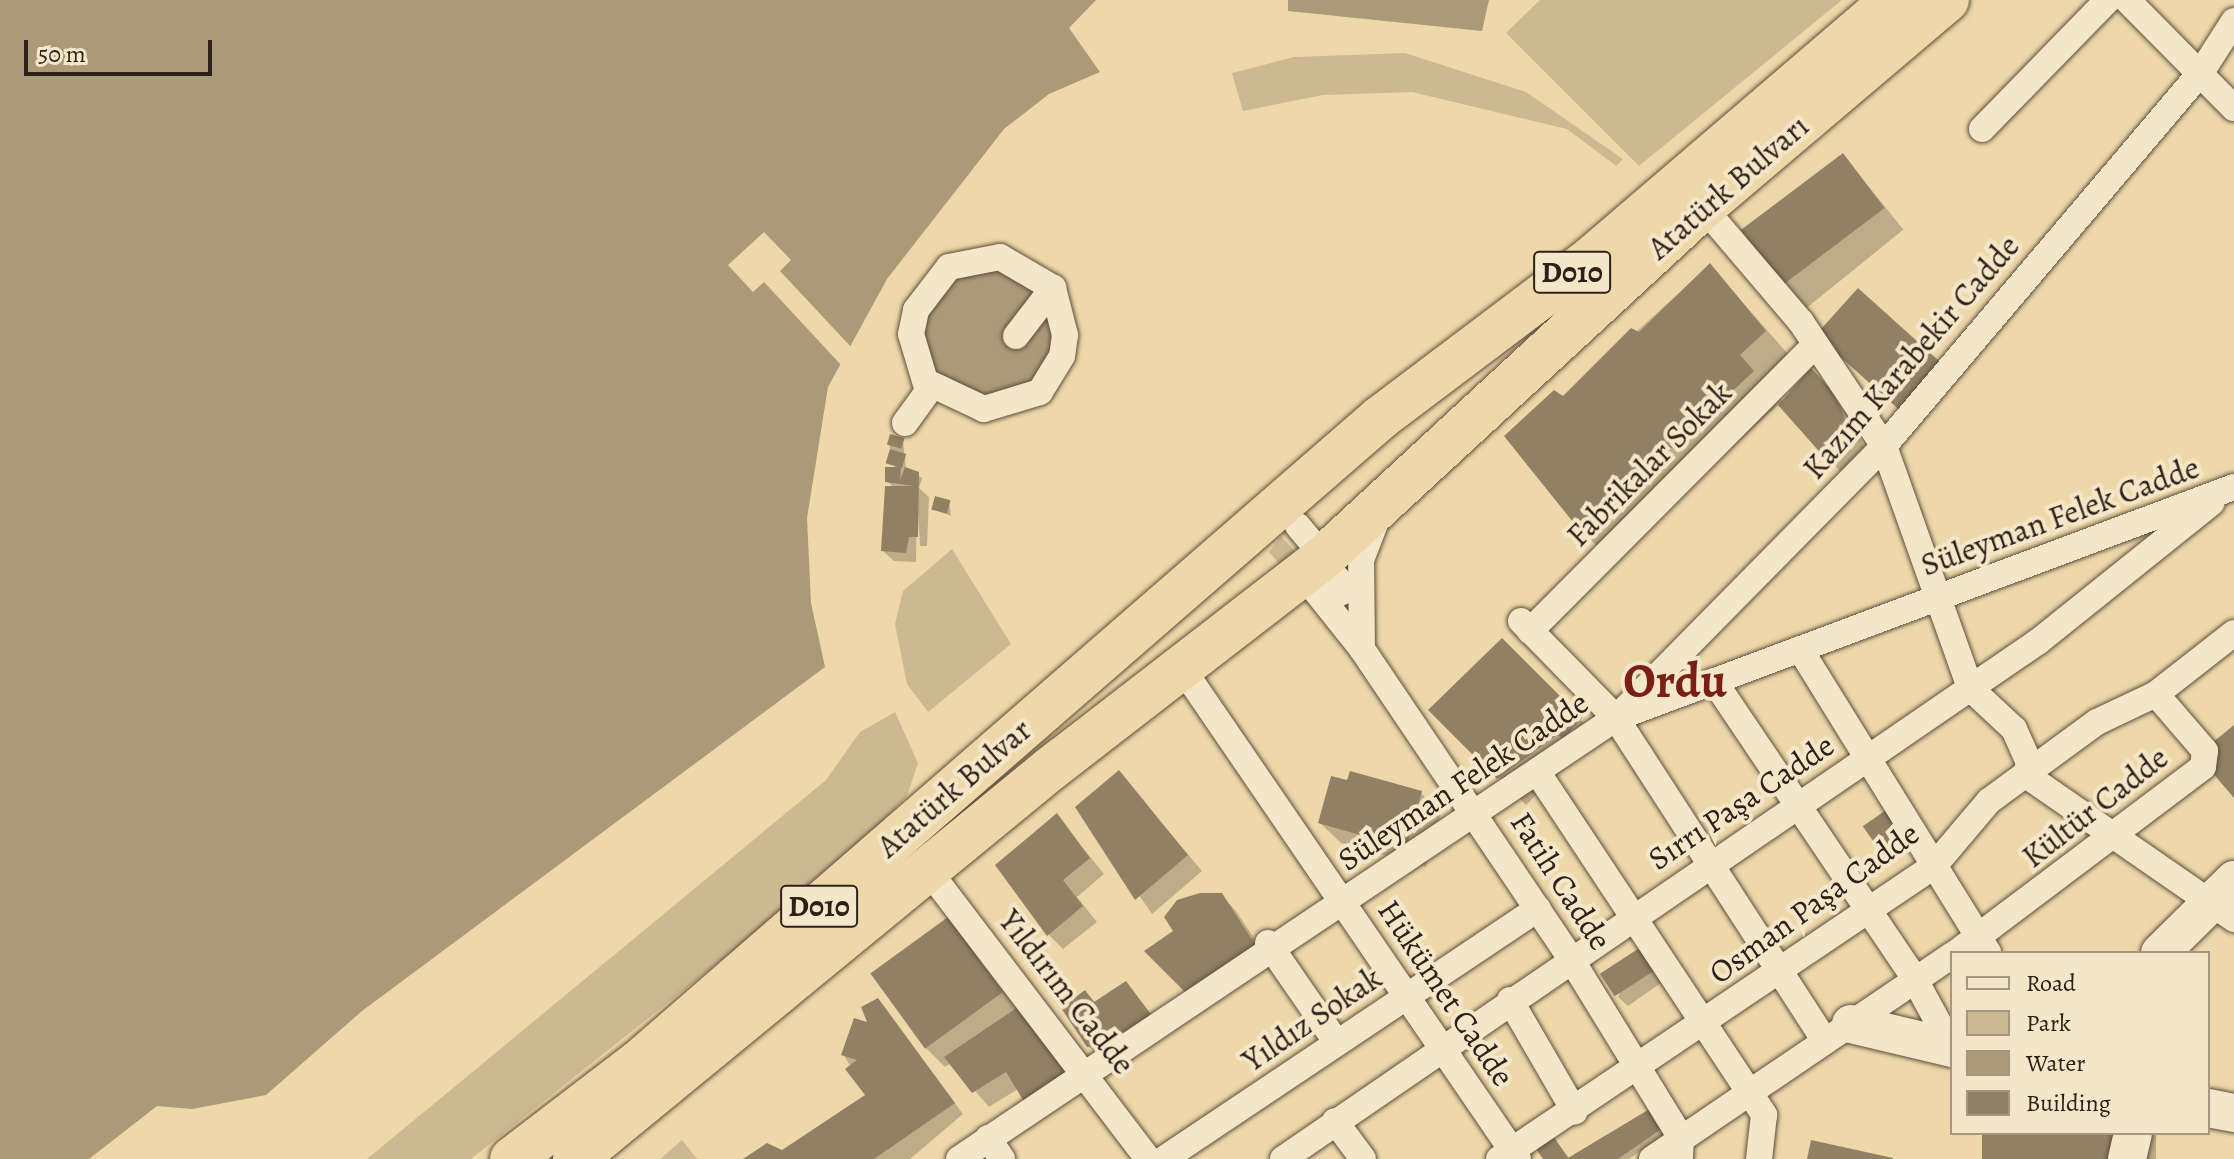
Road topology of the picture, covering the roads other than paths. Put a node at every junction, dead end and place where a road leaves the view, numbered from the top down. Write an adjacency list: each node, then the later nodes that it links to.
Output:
1 (1893, 0): 18 (highway, Atatürk Bulvarı / D010)
2 (1947, 0): 9 (highway, Atatürk Bulvarı / D010)
3 (2108, 0): 8 (street)
4 (2127, 0): 6 (street)
5 (2234, 21): 6 (street, Kazım Karabekir Cadde)
6 (2200, 74): 7 (street); 15 (street, Kazım Karabekir Cadde)
7 (2234, 108)
8 (1982, 129)
9 (1703, 207): 12 (street); 17 (highway, Atatürk Bulvarı / D010)
10 (1050, 291): 11 (street); 13 (street); 13 (street)
11 (1016, 336)
12 (1815, 345): 15 (street); 29 (street, Fabrikalar Sokak)
13 (929, 383): 14 (street)
14 (905, 423)
15 (1884, 446): 20 (street); 29 (street, Kazım Karabekir Cadde)
16 (2231, 488): 20 (street, Süleyman Felek Cadde); 27 (street, Sırrı Paşa Cadde)
17 (1389, 490): 19 (highway, Atatürk Bulvarı / D010); 23 (street)
18 (1246, 537): 21 (highway, Atatürk Bulvar / D010)
19 (1335, 567): 23 (street, Fatih Cadde); 25 (highway, Atatürk Bulvar)
20 (1934, 599): 24 (street, Süleyman Felek Cadde); 27 (street)
21 (1146, 623): 25 (highway); 70 (highway, Atatürk Bulvar / D010)
22 (2234, 633): 28 (street, Osman Paşa Cadde)
23 (1362, 649): 34 (street, Fatih Cadde)
24 (1800, 649): 26 (street, Süleyman Felek Cadde); 30 (street)
25 (1182, 668): 38 (highway, Atatürk Bulvar); 40 (street, Hükümet Cadde)
26 (1714, 681): 29 (street, Süleyman Felek Cadde); 33 (street)
27 (1970, 688): 30 (street, Sırrı Paşa Cadde); 32 (street)
28 (2156, 694): 32 (street, Osman Paşa Cadde); 35 (street, Kültür Cadde)
29 (1616, 718): 31 (street, Süleyman Felek Cadde); 36 (street)
30 (1868, 757): 33 (street, Sırrı Paşa Cadde); 37 (street)
31 (1538, 773): 34 (street, Süleyman Felek Cadde); 42 (street)
32 (2026, 775): 35 (street); 37 (street, Osman Paşa Cadde)
33 (1800, 804): 36 (street, Sırrı Paşa Cadde); 43 (street)
34 (1476, 815): 40 (street, Süleyman Felek Cadde); 41 (street, Fatih Cadde)
35 (2114, 839): 39 (street); 45 (street, Kültür Cadde)
36 (1713, 863): 42 (street, Sırrı Paşa Cadde); 49 (street)
37 (1934, 866): 43 (street, Osman Paşa Cadde); 45 (street)
38 (928, 870): 60 (street, Yıldırım Cadde); 71 (highway, Atatürk Bulvar)
39 (2226, 901): 46 (street)
40 (1344, 903): 44 (street, Süleyman Felek Cadde); 51 (street, Hükümet Cadde)
41 (1538, 909): 47 (street, Fatih Cadde); 51 (street, Yıldız Sokak)
42 (1638, 914): 47 (street, Sırrı Paşa Cadde); 53 (street)
43 (1865, 915): 49 (street, Osman Paşa Cadde); 50 (street)
44 (1270, 946): 55 (street); 60 (street, Süleyman Felek Cadde)
45 (1968, 950)
46 (2163, 951)
47 (1571, 959): 52 (street, Sırrı Paşa Cadde); 59 (street, Fatih Cadde)
48 (1950, 959): 50 (street, Kültür Cadde)
49 (1783, 968): 53 (street, Osman Paşa Cadde); 54 (street)
50 (1914, 978): 54 (street, Kültür Cadde); 56 (street)
51 (1408, 995): 55 (street, Yıldız Sokak); 57 (street, Hükümet Cadde)
52 (1510, 1000): 57 (street, Sırrı Paşa Cadde); 63 (street)
53 (1703, 1025): 59 (street, Osman Paşa Cadde); 61 (street)
54 (1838, 1032): 58 (street); 61 (street, Kültür Cadde)
55 (1337, 1043): 74 (street, Yıldız Sokak)
56 (1950, 1044)
57 (1442, 1046): 65 (street, Sırrı Paşa Cadde); 69 (street, Hükümet Cadde)
58 (1950, 1048)
59 (1641, 1069): 63 (street, Osman Paşa Cadde); 67 (street, Fatih Cadde)
60 (1089, 1072): 68 (street, Süleyman Felek Cadde); 73 (street, Yıldırım Cadde)
61 (1748, 1094): 67 (street, Kültür Cadde); 78 (street)
62 (2210, 1108): 64 (street)
63 (1575, 1112): 69 (street, Osman Paşa Cadde)
64 (2234, 1113)
65 (1335, 1121): 75 (street, Sırrı Paşa Cadde); 76 (street)
66 (2133, 1135): 79 (street)
67 (1681, 1148): 77 (street, Kültür Cadde)
68 (995, 1149): 72 (street, Süleyman Felek Cadde)
69 (1510, 1156)
70 (512, 1159)
71 (575, 1159)
72 (959, 1159)
73 (1148, 1159)
74 (1164, 1159)
75 (1283, 1159)
76 (1363, 1159)
77 (1652, 1159)
78 (1759, 1159)
79 (2127, 1159)

